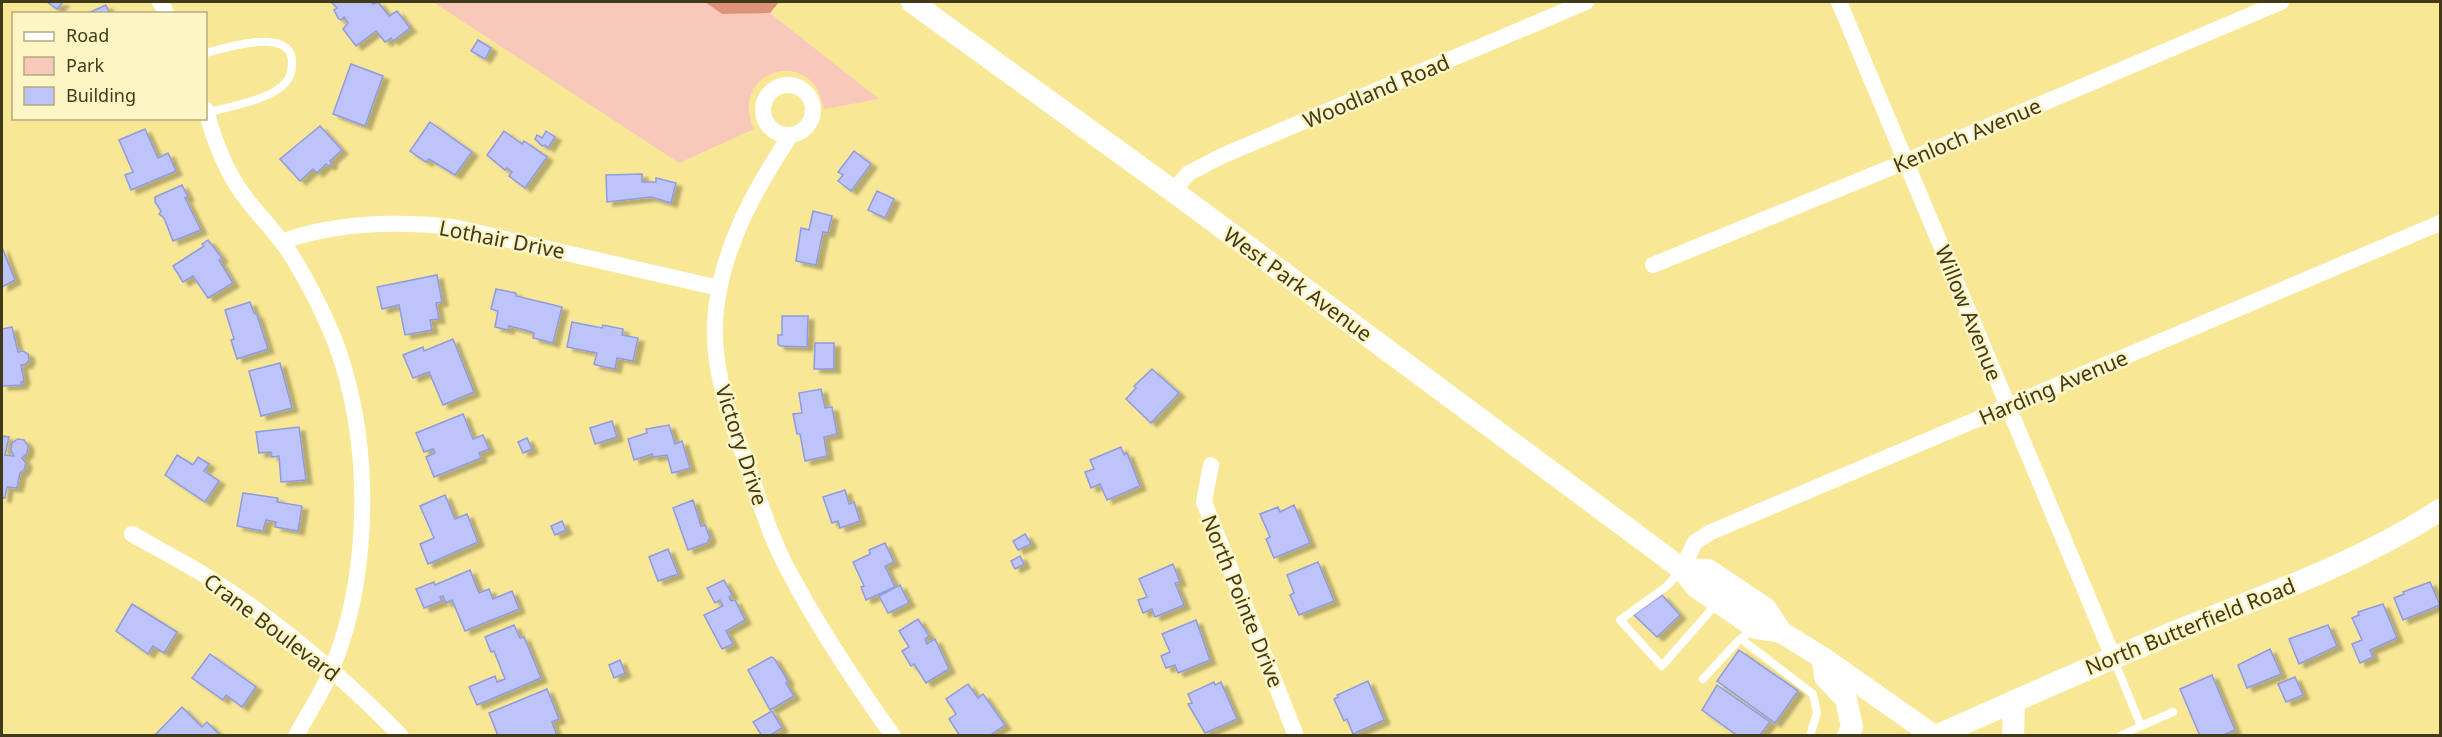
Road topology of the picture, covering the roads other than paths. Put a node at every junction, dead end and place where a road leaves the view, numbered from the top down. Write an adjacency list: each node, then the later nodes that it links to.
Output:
1 (912, 2): 10 (main road, West Park Avenue)
2 (1587, 2): 10 (street, Woodland Road)
3 (1839, 2): 9 (street, Willow Avenue)
4 (2281, 2): 9 (street, Kenloch Avenue)
5 (207, 53): 6 (lane)
6 (207, 112)
7 (207, 116): 12 (street)
8 (790, 136): 14 (street, Victory Drive)
9 (1907, 161): 13 (street, Kenloch Avenue); 15 (street, Willow Avenue)
10 (1173, 191): 19 (main road, West Park Avenue)
11 (2440, 223): 15 (street, Harding Avenue)
12 (284, 241): 14 (street, Lothair Drive); 25 (street)
13 (1653, 265)
14 (719, 288): 32 (street, Victory Drive)
15 (2007, 405): 19 (street, Harding Avenue); 23 (street, Willow Avenue)
16 (1211, 465): 33 (street, North Pointe Drive)
17 (2440, 510): 23 (main road, North Butterfield Road)
18 (132, 534): 25 (street, Crane Boulevard)
19 (1682, 569): 20 (main road, West Park Avenue); 20 (lane); 21 (main road, West Park Avenue)
20 (1718, 602): 22 (main road, West Park Avenue)
21 (1780, 632): 22 (main road, West Park Avenue); 24 (main road, West Park Avenue)
22 (1748, 633): 26 (lane); 34 (lane)
23 (2113, 657): 27 (main road, North Butterfield Road); 29 (lane)
24 (1823, 658): 35 (main road); 36 (main road, West Park Avenue)
25 (330, 670): 30 (street); 31 (street, Crane Boulevard)
26 (1702, 679)
27 (2014, 701): 36 (main road, North Butterfield Road); 37 (main road)
28 (2173, 712): 29 (lane)
29 (2141, 726): 38 (lane)
30 (296, 735)
31 (401, 735)
32 (893, 735)
33 (1296, 735)
34 (1810, 735)
35 (1848, 735)
36 (1935, 735)
37 (2013, 735)
38 (2120, 735)

